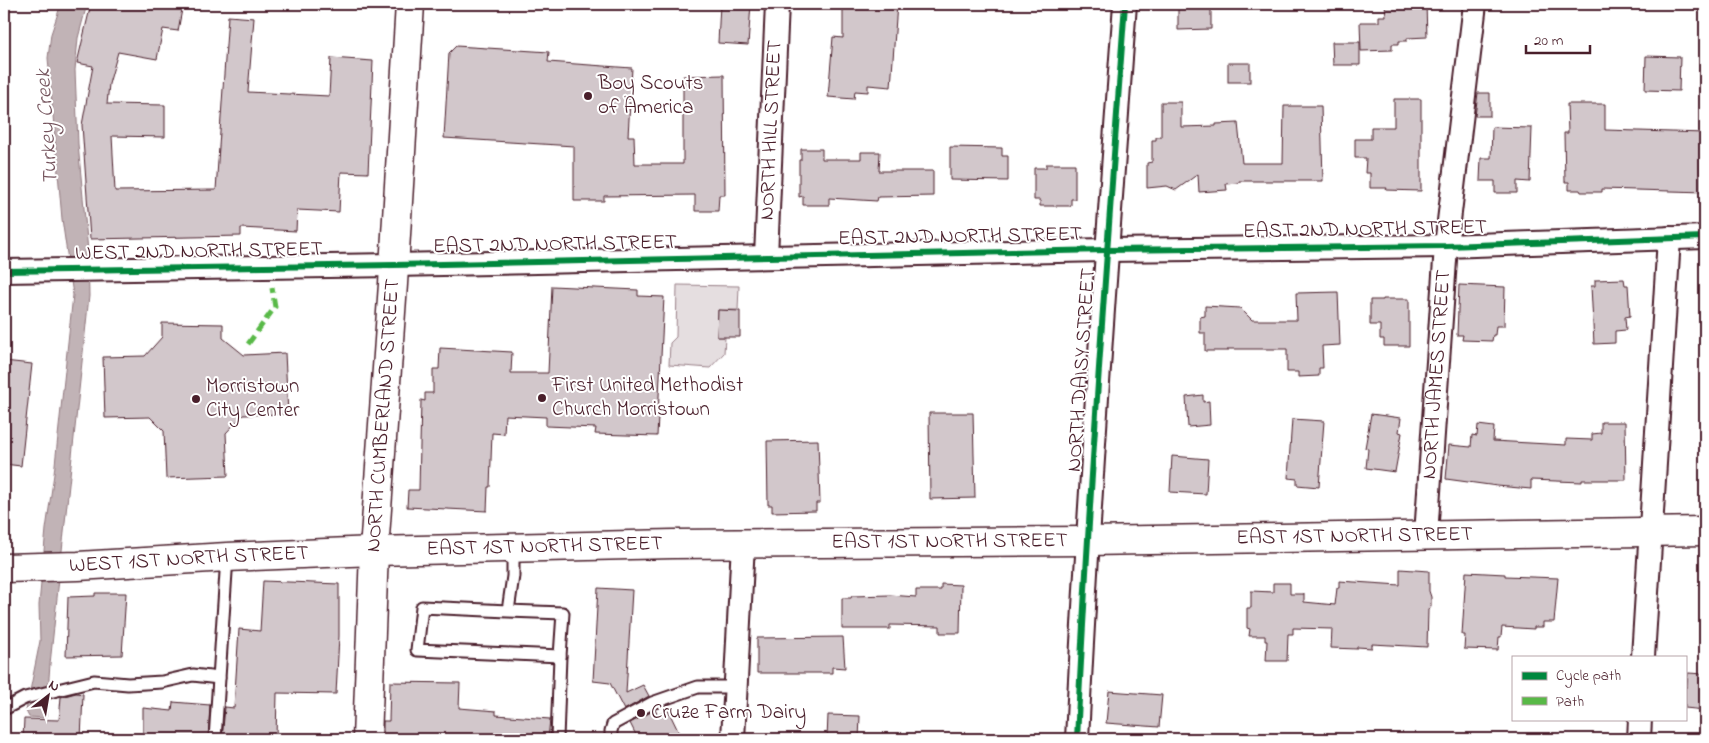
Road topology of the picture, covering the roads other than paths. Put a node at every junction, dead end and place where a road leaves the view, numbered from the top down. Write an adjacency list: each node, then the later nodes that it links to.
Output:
1 (410, 4): 10 (main road, NORTH CUMBERLAND STREET)
2 (777, 4): 9 (street, NORTH HILL STREET)
3 (1125, 4): 8 (street, NORTH DAISY STREET)
4 (1475, 4): 7 (street, NORTH JAMES STREET)
5 (1705, 237): 6 (street, EAST 2ND NORTH STREET)
6 (1669, 238): 7 (street, EAST 2ND NORTH STREET); 13 (street)
7 (1446, 246): 8 (street, EAST 2ND NORTH STREET); 14 (street, NORTH JAMES STREET)
8 (1106, 250): 9 (street, EAST 2ND NORTH STREET); 15 (street, NORTH DAISY STREET)
9 (766, 256): 10 (street, EAST 2ND NORTH STREET)
10 (394, 265): 11 (street, WEST 2ND NORTH STREET); 18 (main road, NORTH CUMBERLAND STREET)
11 (4, 271)
12 (1705, 531): 13 (main road, EAST 1ST NORTH STREET)
13 (1650, 533): 14 (main road, EAST 1ST NORTH STREET); 23 (street)
14 (1426, 535): 15 (main road, EAST 1ST NORTH STREET)
15 (1087, 541): 16 (main road, EAST 1ST NORTH STREET); 33 (street, NORTH DAISY STREET)
16 (743, 543): 17 (main road, EAST 1ST NORTH STREET); 25 (street)
17 (514, 548): 18 (main road, EAST 1ST NORTH STREET); 21 (lane)
18 (374, 551): 19 (main road, WEST 1ST NORTH STREET); 29 (main road, NORTH CUMBERLAND STREET)
19 (227, 557): 20 (main road, WEST 1ST NORTH STREET); 24 (lane)
20 (12, 568)
21 (508, 612): 22 (lane); 22 (lane)
22 (560, 656): 30 (lane)
23 (1643, 656)
24 (219, 678): 26 (lane); 28 (lane)
25 (736, 687): 31 (lane); 32 (street)
26 (4, 709)
27 (1640, 720): 34 (street)
28 (215, 739)
29 (367, 739)
30 (557, 739)
31 (611, 739)
32 (734, 739)
33 (1077, 739)
34 (1638, 739)

